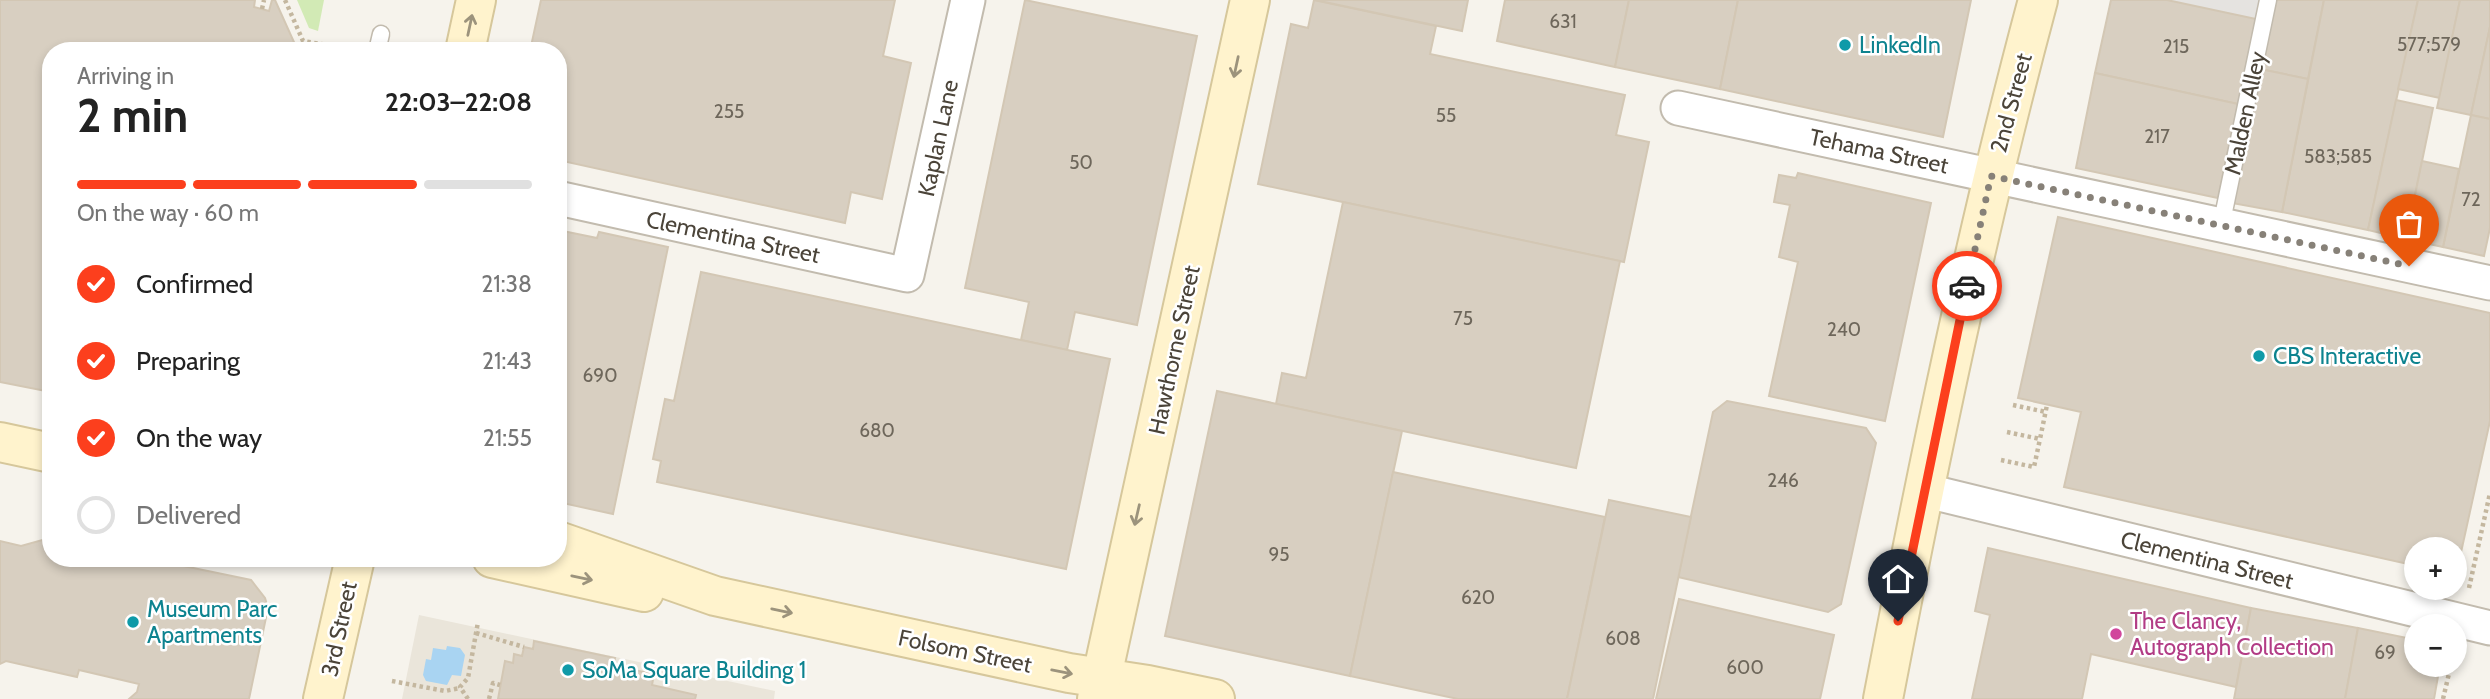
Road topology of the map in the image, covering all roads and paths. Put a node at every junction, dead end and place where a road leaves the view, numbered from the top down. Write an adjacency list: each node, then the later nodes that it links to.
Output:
1 (264, 0): 8 (path)
2 (285, 0): 10 (path)
3 (475, 0): 12 (street, one-way to 3)
4 (968, 0): 17 (street, Kaplan Lane)
5 (1250, 0): 41 (street, Hawthorne Street, one-way to 41)
6 (2038, 0): 14 (street, 2nd Street)
7 (2268, 0): 16 (lane, Malden Alley)
8 (261, 9)
9 (381, 34): 11 (lane)
10 (309, 42)
11 (379, 42)
12 (467, 42)
13 (1678, 108): 14 (street, Tehama Street)
14 (1991, 176): 16 (street, Tehama Street); 27 (street, 2nd Street)
15 (567, 200): 17 (street, Clementina Street)
16 (2221, 226): 18 (street, Tehama Street)
17 (907, 275)
18 (2490, 283)
19 (2013, 405): 21 (path)
20 (2047, 405): 21 (path)
21 (2046, 412): 23 (path)
22 (2007, 432): 23 (path)
23 (2040, 439): 26 (path)
24 (0, 442): 25 (street)
25 (42, 451)
26 (2001, 460)
27 (1923, 490): 34 (street, Clementina Street); 46 (street, 2nd Street)
28 (2490, 493): 34 (path)
29 (567, 544): 32 (street, Folsom Street)
30 (353, 567): 42 (street, 3rd Street)
31 (532, 567): 32 (street, Folsom Street, one-way to 32)
32 (715, 596): 41 (street, Folsom Street, one-way to 41)
33 (478, 622): 35 (path)
34 (2475, 625)
35 (476, 633): 36 (path); 40 (path)
36 (523, 647)
37 (2448, 677): 47 (path)
38 (392, 681): 40 (path)
39 (500, 685): 44 (path)
40 (460, 687): 43 (path)
41 (1099, 688): 45 (street, Folsom Street)
42 (323, 699)
43 (468, 699)
44 (489, 699)
45 (1215, 699)
46 (1883, 699)
47 (2443, 699)

